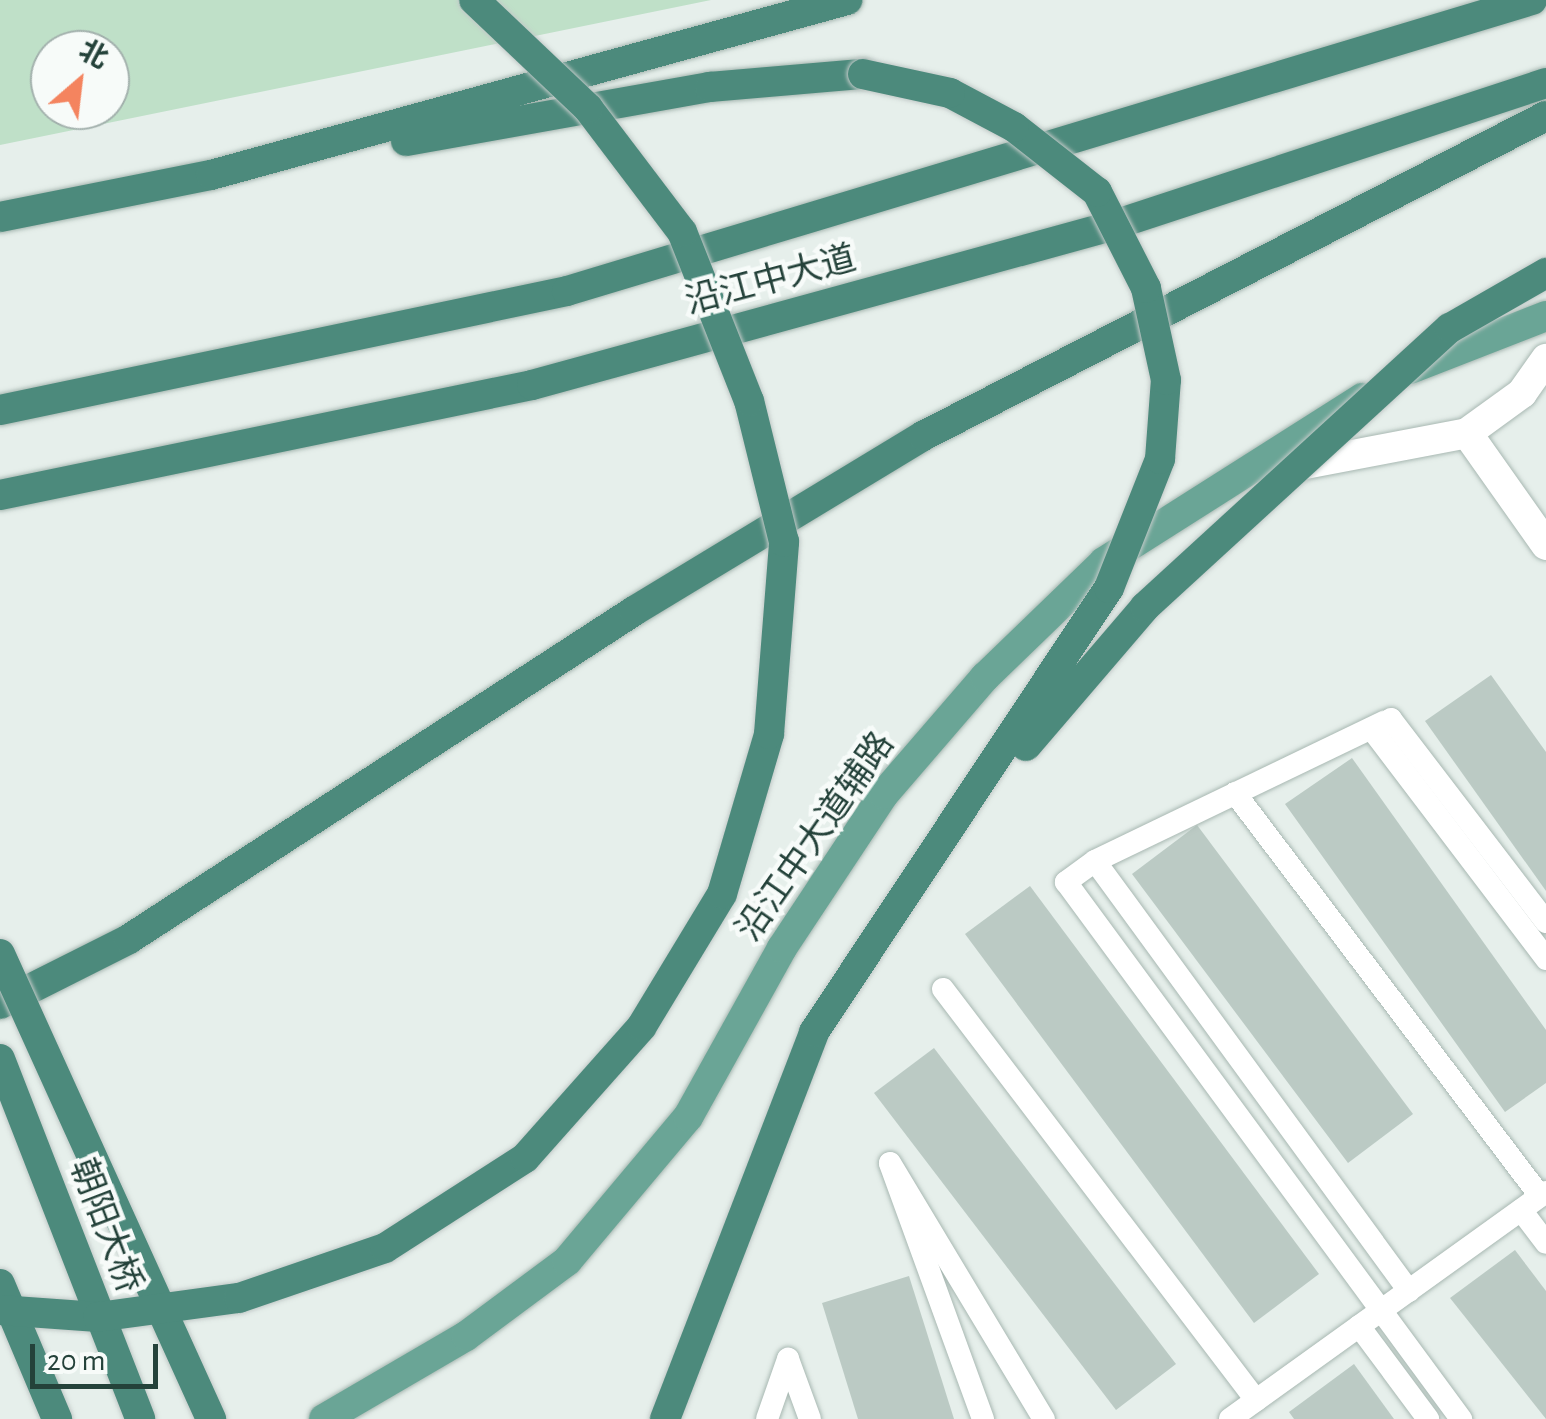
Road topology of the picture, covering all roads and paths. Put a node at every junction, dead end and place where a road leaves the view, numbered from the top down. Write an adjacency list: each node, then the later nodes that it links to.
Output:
1 (474, 0): 30 (highway, bridge)
2 (847, 0): 6 (highway)
3 (1532, 0): 11 (highway, 沿江中大道)
4 (1546, 83): 14 (highway, 沿江中大道)
5 (1546, 116): 24 (highway)
6 (211, 175): 7 (highway); 18 (highway, bridge)
7 (0, 217)
8 (1546, 273): 18 (highway, bridge)
9 (1546, 316): 13 (main road, 沿江中大道辅路)
10 (1546, 359): 12 (street)
11 (0, 410)
12 (1467, 433): 13 (street); 15 (street)
13 (1242, 474): 38 (main road, 沿江中大道辅路)
14 (0, 495)
15 (1546, 545)
16 (1391, 719): 17 (lane); 20 (lane); 22 (lane)
17 (1235, 793): 19 (lane); 26 (lane)
18 (953, 832): 39 (highway, bridge)
19 (1095, 861): 29 (lane); 31 (lane)
20 (1546, 922)
21 (0, 954): 37 (highway, bridge)
22 (1546, 958)
23 (943, 988): 33 (lane)
24 (0, 1004)
25 (0, 1059): 36 (highway, 朝阳大桥, bridge)
26 (1536, 1200): 27 (lane); 29 (lane)
27 (1546, 1242)
28 (0, 1284): 35 (highway, bridge)
29 (1410, 1290): 31 (lane)
30 (0, 1310)
31 (1380, 1311): 32 (lane); 45 (lane)
32 (1359, 1326): 33 (lane); 44 (lane)
33 (1256, 1400): 34 (lane)
34 (1235, 1418)
35 (57, 1419)
36 (140, 1419)
37 (211, 1419)
38 (324, 1419)
39 (665, 1419)
40 (768, 1419): 41 (lane)
41 (810, 1419)
42 (983, 1419): 43 (lane)
43 (1044, 1419)
44 (1428, 1419)
45 (1462, 1419)

